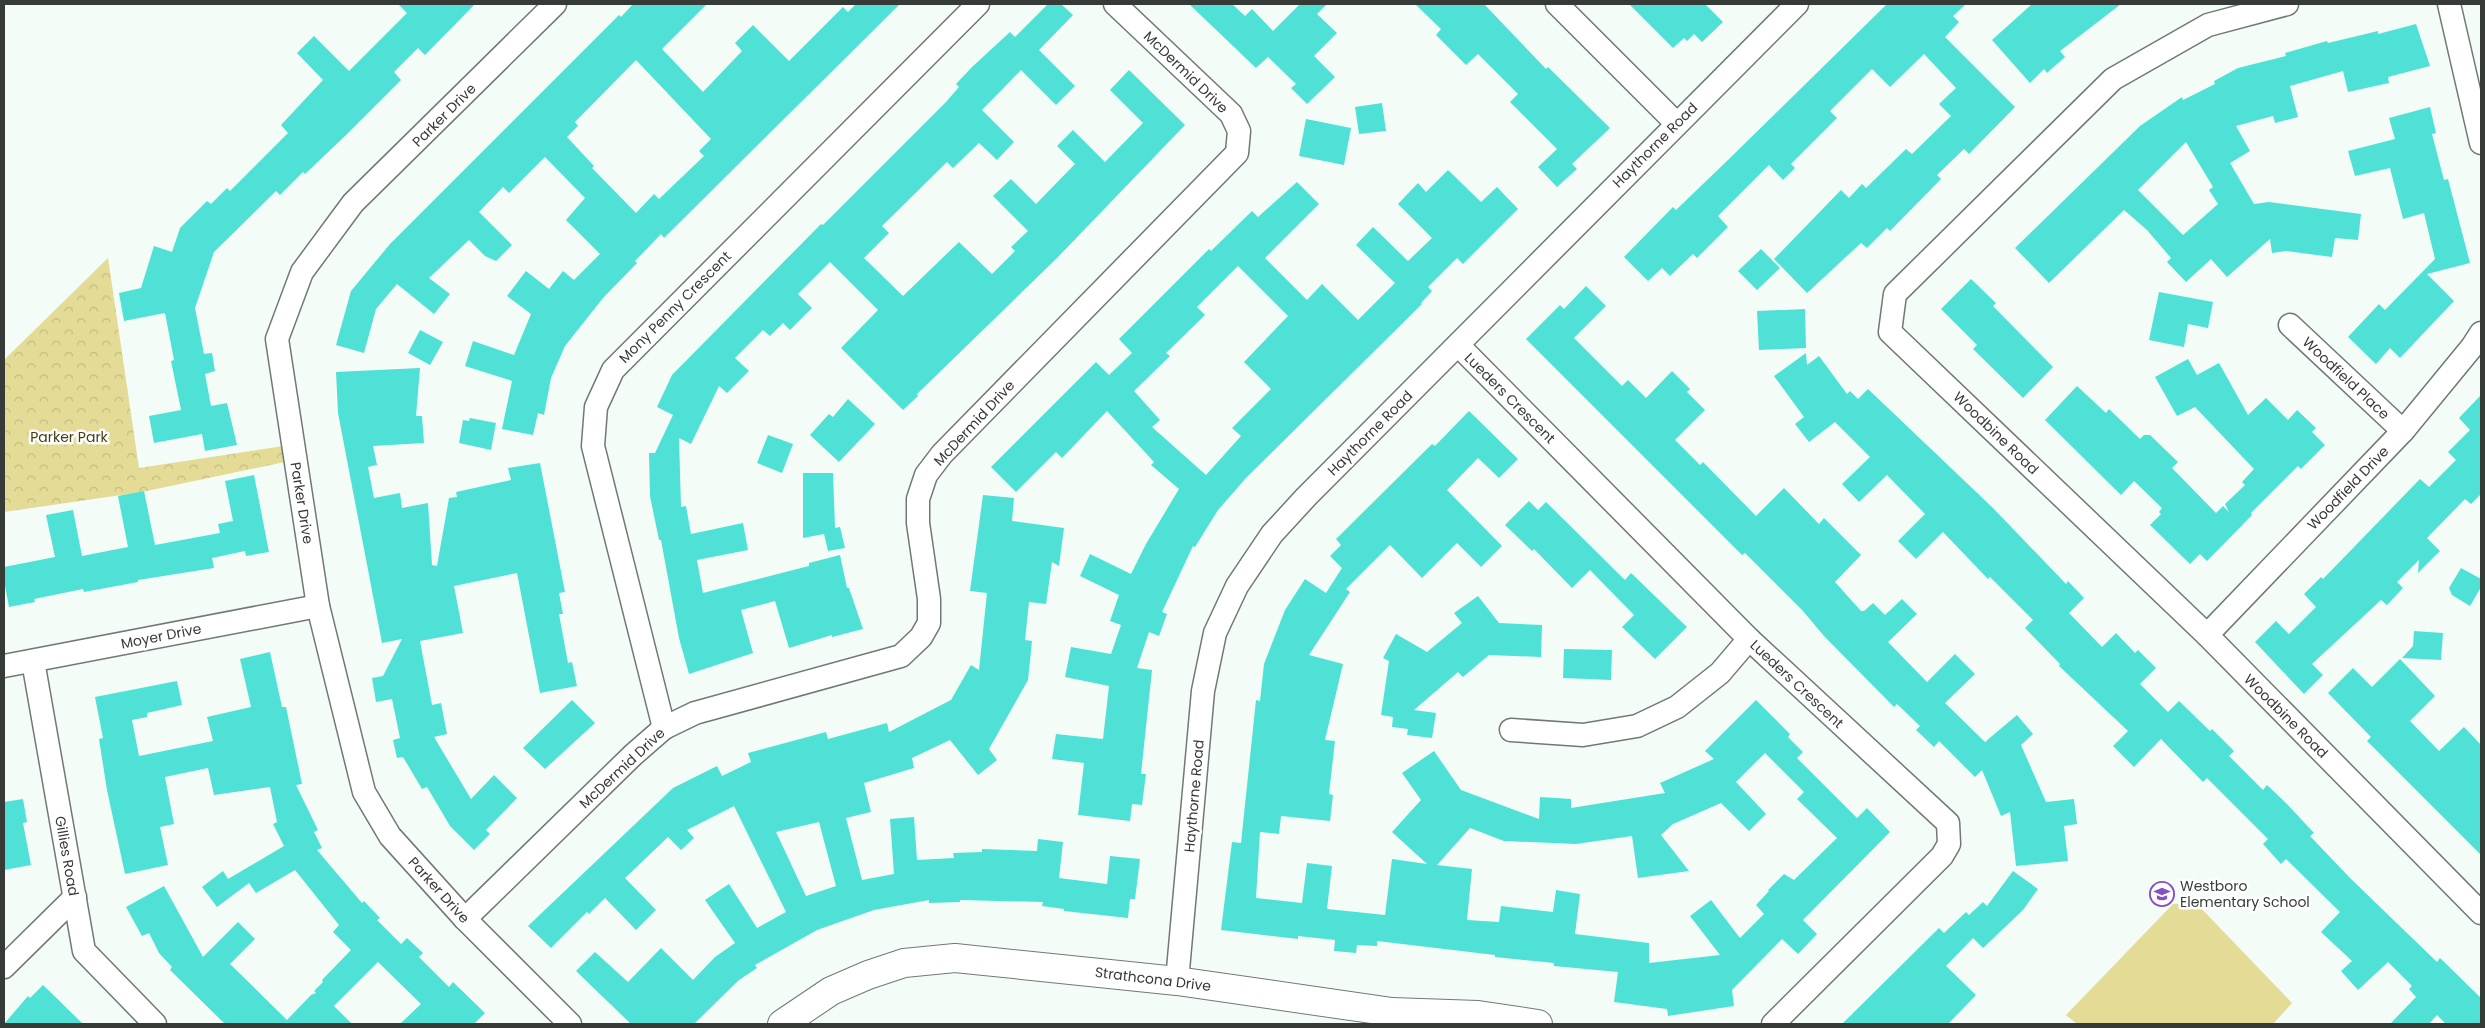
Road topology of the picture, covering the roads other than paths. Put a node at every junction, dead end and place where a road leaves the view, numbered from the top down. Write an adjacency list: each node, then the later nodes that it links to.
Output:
1 (555, 4): 14 (street, Parker Drive)
2 (978, 4): 19 (street, Mony Penny Crescent)
3 (1115, 4): 19 (street, McDermid Drive)
4 (1557, 4): 8 (street)
5 (1797, 4): 8 (street, Haythorne Road)
6 (2287, 4): 15 (street, Woodbine Road)
7 (2449, 4): 9 (street)
8 (1676, 124): 12 (street, Haythorne Road)
9 (2481, 143)
10 (2290, 325): 13 (street, Woodfield Place)
11 (2481, 333): 13 (street, Woodfield Drive)
12 (1458, 345): 16 (street, Lueders Crescent); 25 (street, Haythorne Road)
13 (2402, 431): 15 (street, Woodfield Drive)
14 (318, 606): 17 (street, Moyer Drive); 23 (street, Parker Drive)
15 (2207, 636): 22 (street, Woodbine Road)
16 (1749, 639): 20 (street); 31 (street, Lueders Crescent)
17 (33, 661): 18 (street, Moyer Drive); 21 (street, Gillies Road)
18 (4, 666)
19 (664, 728): 23 (street, McDermid Drive)
20 (1511, 730)
21 (75, 897): 24 (street); 27 (street, Gillies Road)
22 (2481, 913)
23 (465, 920): 28 (street, Parker Drive)
24 (4, 967)
25 (1177, 981): 26 (street, Strathcona Drive); 29 (street, Strathcona Drive)
26 (1391, 1018): 30 (street, Strathcona Drive)
27 (155, 1024)
28 (570, 1024)
29 (782, 1024)
30 (1538, 1024)
31 (1773, 1024)

